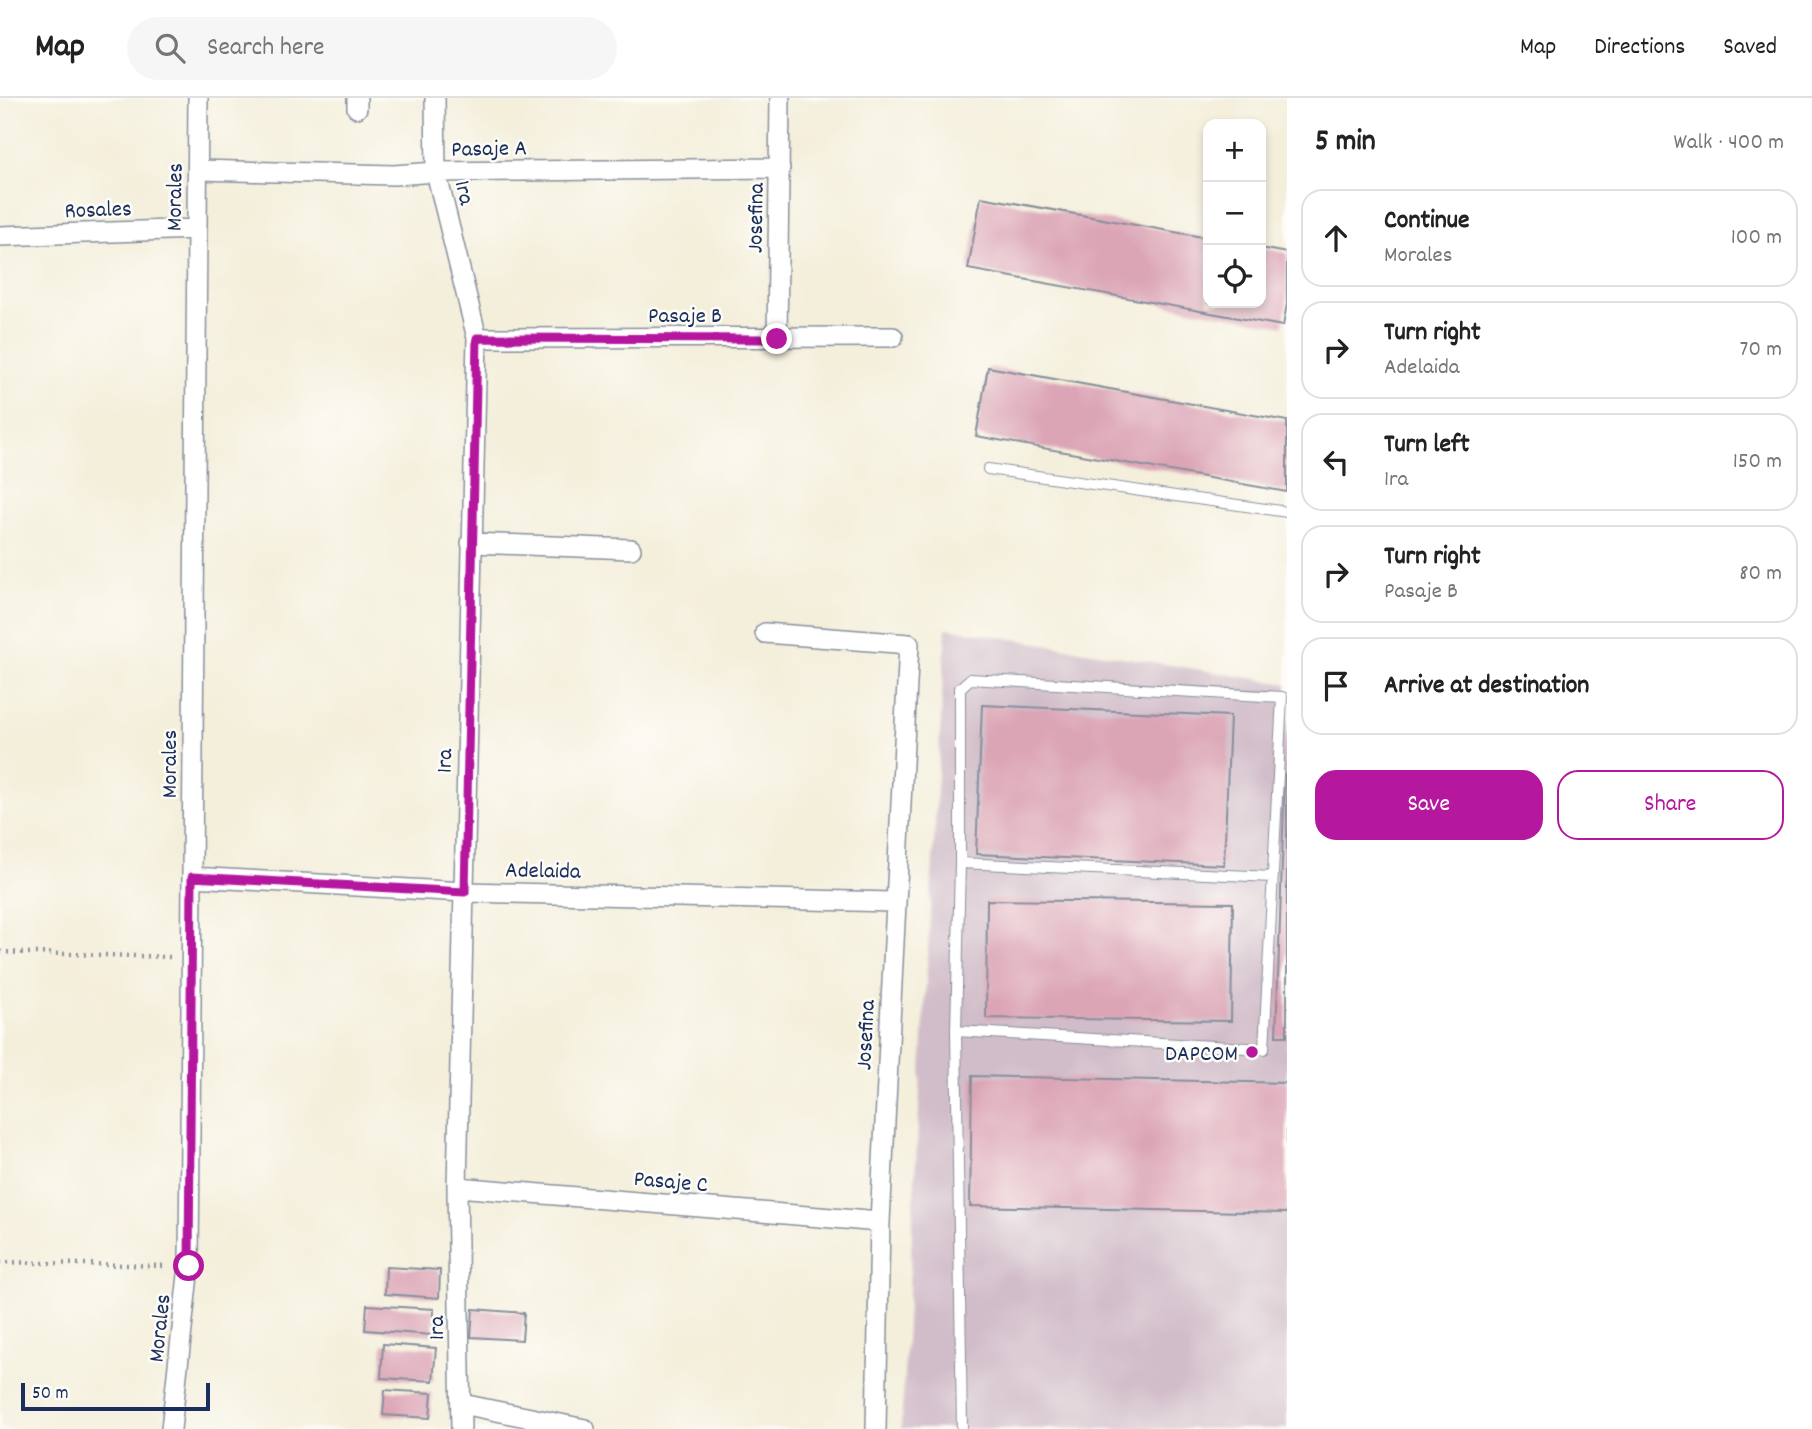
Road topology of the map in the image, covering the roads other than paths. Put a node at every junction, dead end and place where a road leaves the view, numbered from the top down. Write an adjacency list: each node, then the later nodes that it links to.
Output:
1 (198, 98): 5 (street, Morales)
2 (435, 98): 6 (street, 1ra)
3 (780, 98): 4 (street, Josefina)
4 (780, 168): 6 (street, Pasaje A); 11 (street, Josefina)
5 (199, 170): 6 (street, Pasaje A); 7 (street, Morales)
6 (436, 172): 10 (street, 1ra)
7 (197, 229): 8 (street, Rosales); 18 (street, Morales)
8 (0, 236)
9 (893, 337): 11 (street, Pasaje B)
10 (477, 338): 11 (street, Pasaje B); 14 (street, 1ra)
11 (777, 339)
12 (988, 469): 13 (lane)
13 (1287, 512)
14 (471, 543): 15 (street); 20 (street, 1ra)
15 (631, 549)
16 (765, 634): 21 (street, Josefina)
17 (960, 863): 19 (lane); 19 (lane); 22 (lane)
18 (192, 877): 20 (street, Adelaida); 26 (street, Morales)
19 (1273, 877): 22 (lane)
20 (465, 892): 21 (street, Adelaida); 23 (street, 1ra)
21 (894, 902): 24 (street, Josefina)
22 (956, 1031): 30 (lane)
23 (457, 1186): 24 (street, Pasaje C); 25 (street, 1ra)
24 (880, 1222): 29 (street, Josefina)
25 (461, 1404): 27 (street, 1ra); 28 (street)
26 (171, 1429)
27 (461, 1429)
28 (585, 1429)
29 (876, 1429)
30 (962, 1429)

